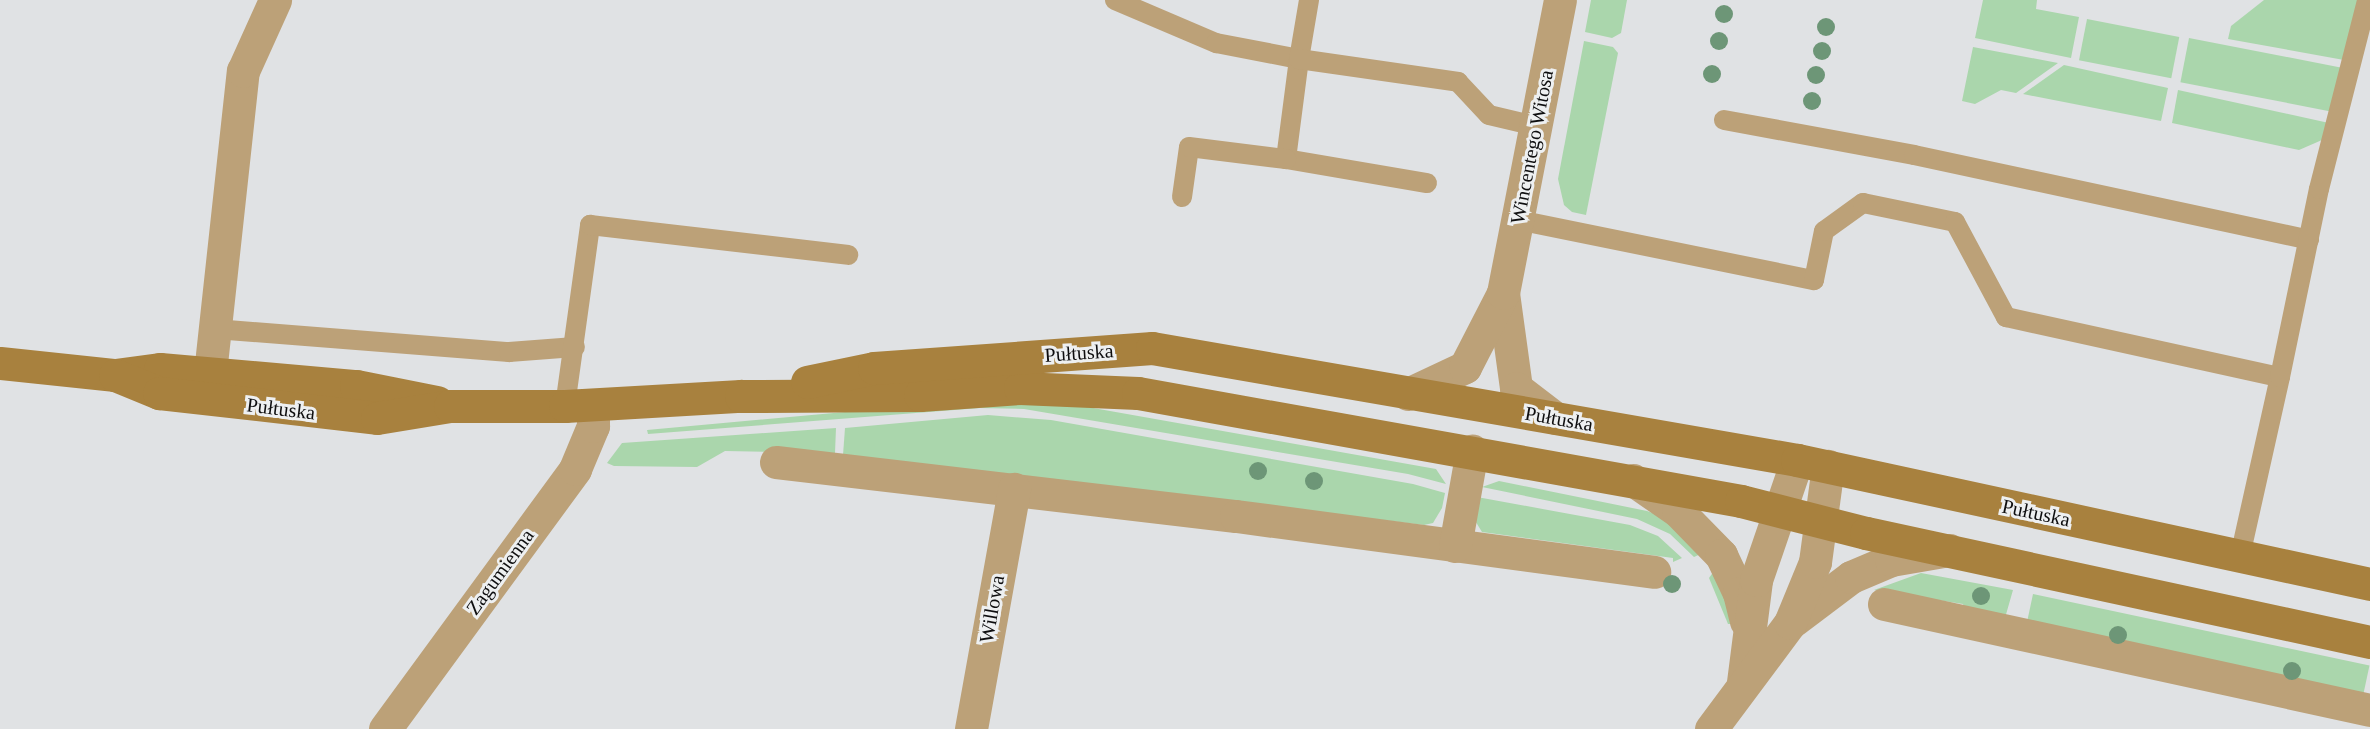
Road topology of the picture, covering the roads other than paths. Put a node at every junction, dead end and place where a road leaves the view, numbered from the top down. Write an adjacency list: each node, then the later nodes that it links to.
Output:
1 (275, 0): 16 (street)
2 (1115, 0): 6 (lane)
3 (1309, 0): 6 (lane)
4 (1560, 0): 8 (street, Wincentego Witosa)
5 (2367, 0): 13 (lane)
6 (1299, 59): 8 (lane); 9 (lane)
7 (1724, 120): 13 (lane)
8 (1536, 126): 12 (street, Wincentego Witosa)
9 (1286, 159): 10 (lane); 11 (lane)
10 (1427, 183)
11 (1182, 197)
12 (1518, 220): 15 (street, Wincentego Witosa); 21 (lane)
13 (2309, 240): 21 (lane)
14 (848, 255): 17 (lane)
15 (1503, 293): 22 (street, Wincentego Witosa); 26 (street, Wincentego Witosa)
16 (214, 329): 17 (lane); 19 (street)
17 (575, 347): 25 (lane)
18 (0, 363): 20 (main road, Pułtuska)
19 (210, 373): 20 (main road, Pułtuska); 24 (main road, Pułtuska)
20 (115, 375): 24 (main road, Pułtuska)
21 (2280, 377): 36 (lane)
22 (1408, 394): 23 (main road, Pułtuska); 26 (main road, Pułtuska)
23 (741, 396): 25 (main road, Pułtuska); 27 (main road, Pułtuska)
24 (450, 406): 25 (main road, Pułtuska)
25 (579, 406): 45 (street, Zagumienna)
26 (1555, 418): 29 (main road, Pułtuska)
27 (1472, 451): 30 (main road, Pułtuska); 34 (street)
28 (776, 462): 31 (street)
29 (1813, 463): 32 (street); 33 (street); 36 (main road, Pułtuska)
30 (1633, 480): 32 (main road, Pułtuska); 41 (street)
31 (1014, 489): 34 (street); 46 (street, Willowa)
32 (1778, 511): 33 (main road, Pułtuska); 41 (street)
33 (1821, 521): 35 (main road, Pułtuska); 40 (street)
34 (1455, 546): 37 (street)
35 (1949, 550): 40 (street); 42 (main road, Pułtuska)
36 (2240, 556): 38 (main road, Pułtuska)
37 (1654, 572)
38 (2370, 584)
39 (1884, 604): 44 (street)
40 (1790, 623): 43 (street)
41 (1748, 631): 43 (street)
42 (2370, 642)
43 (1743, 682): 47 (street)
44 (2370, 710)
45 (385, 729)
46 (971, 729)
47 (1711, 729)

